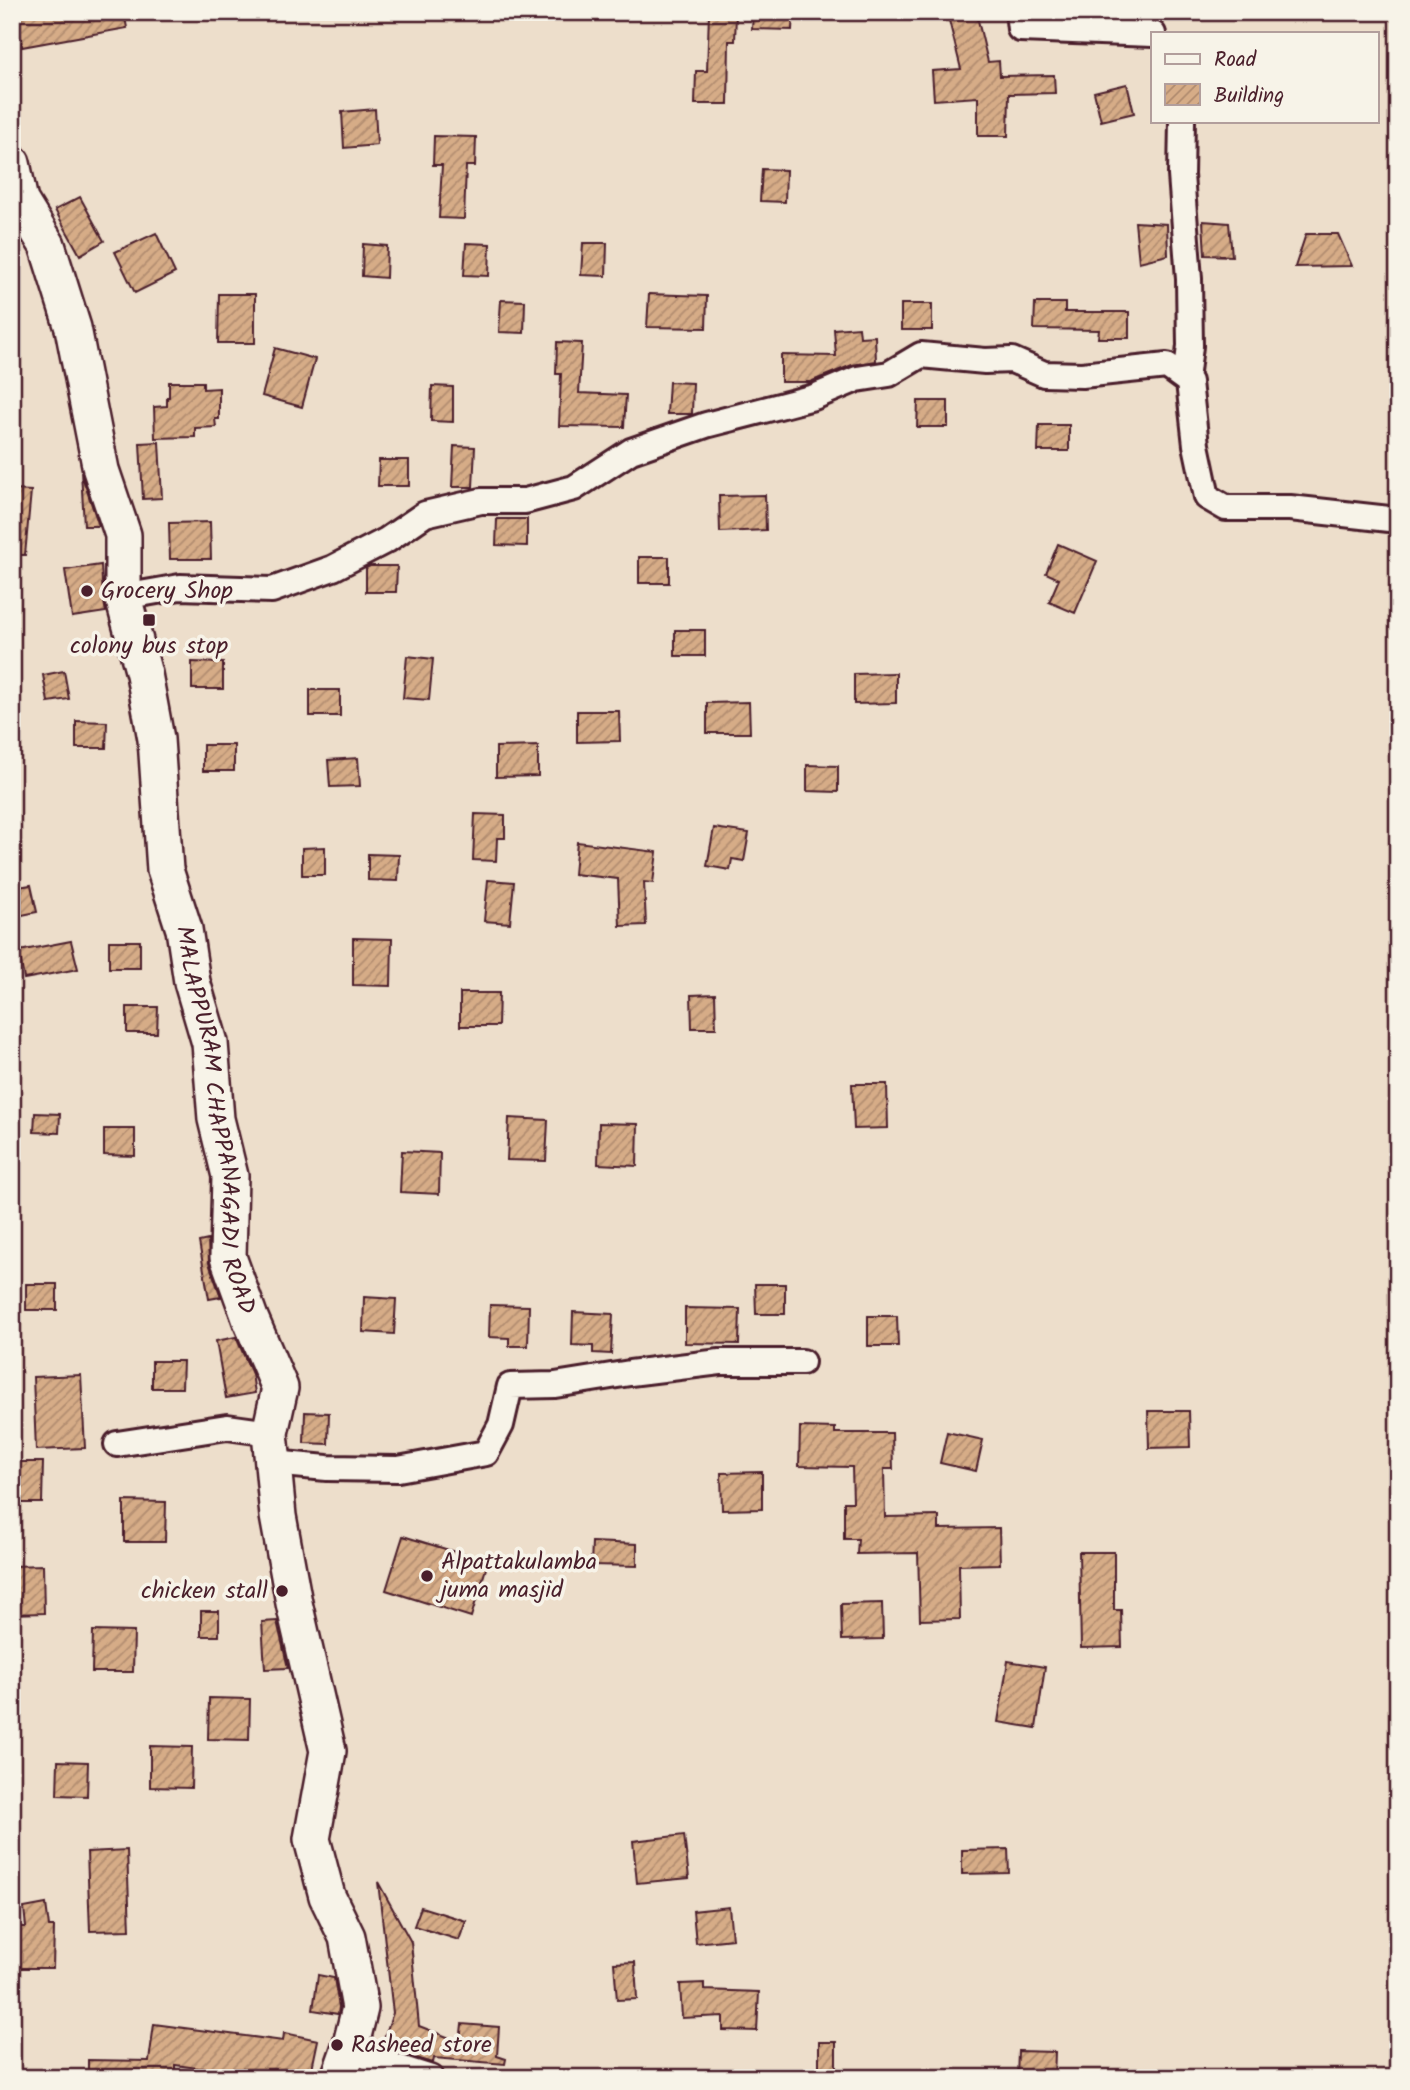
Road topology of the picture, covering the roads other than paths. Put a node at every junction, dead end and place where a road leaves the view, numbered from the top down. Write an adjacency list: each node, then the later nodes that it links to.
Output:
1 (1018, 12): 2 (street)
2 (1151, 34)
3 (1182, 122): 5 (street)
4 (12, 163): 7 (street, MALAPPURAM CHAPPANAGADI ROAD)
5 (1186, 380): 6 (street); 7 (street)
6 (1398, 520)
7 (123, 597): 10 (street, MALAPPURAM CHAPPANAGADI ROAD)
8 (802, 1362): 10 (street)
9 (117, 1444): 10 (street)
10 (271, 1448): 11 (street, MALAPPURAM CHAPPANAGADI ROAD)
11 (351, 2044): 12 (street, MALAPPURAM CHAPPANAGADI ROAD); 13 (street)
12 (339, 2078)
13 (430, 2078)

